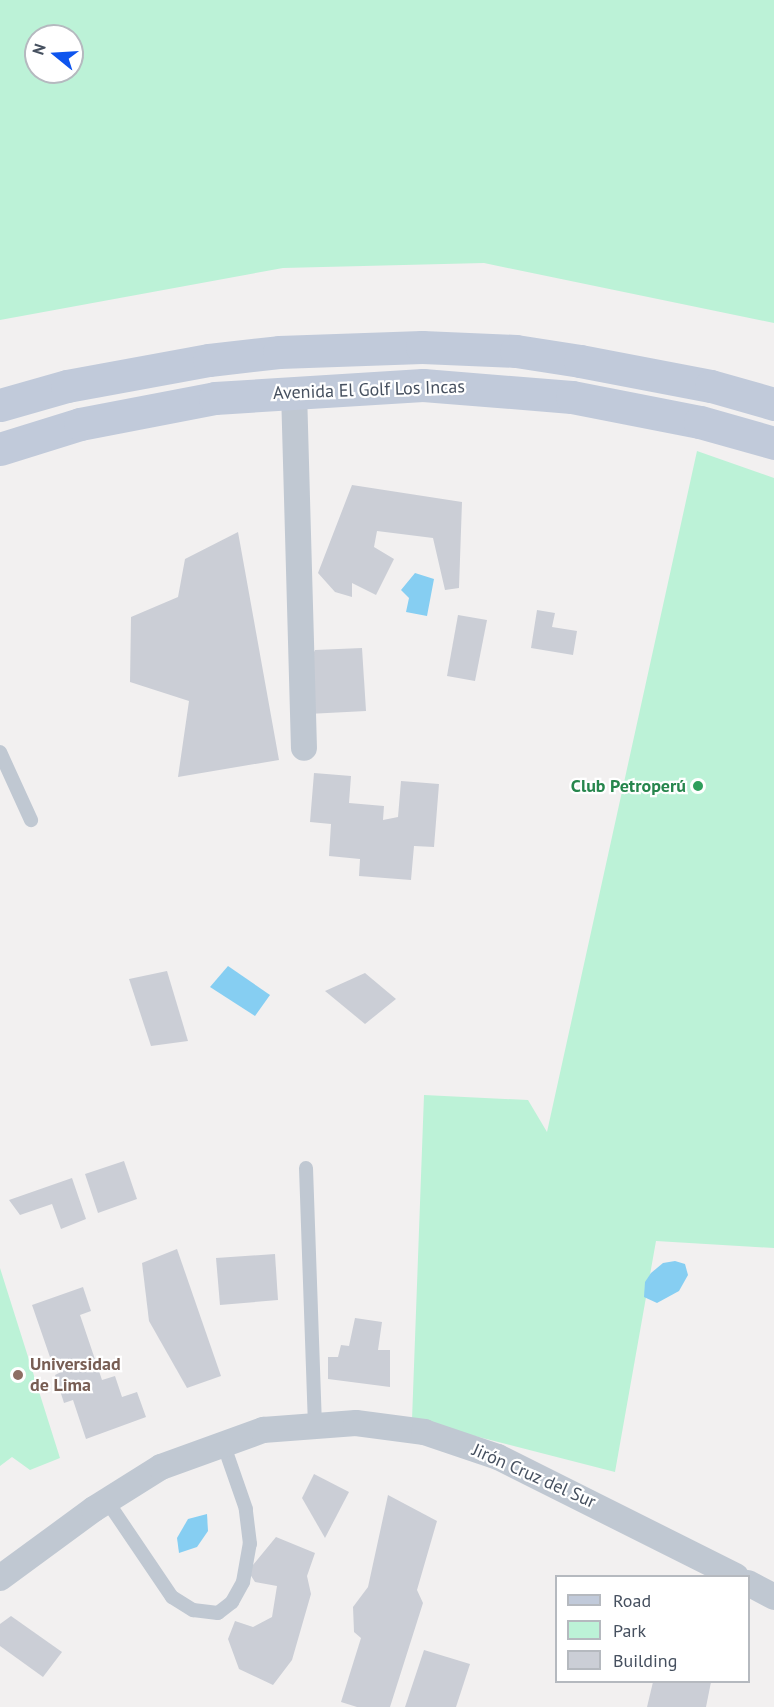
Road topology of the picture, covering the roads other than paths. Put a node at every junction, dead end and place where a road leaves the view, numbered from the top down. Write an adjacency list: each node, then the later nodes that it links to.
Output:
1 (294, 391): 4 (street, Avenida El Golf Los Incas); 5 (street, Avenida El Golf Los Incas); 6 (street)
2 (774, 404): 3 (street)
3 (0, 405)
4 (774, 443)
5 (0, 449)
6 (304, 748)
7 (0, 752): 8 (lane)
8 (31, 820)
9 (306, 1168): 10 (lane)
10 (315, 1424): 11 (street, Jirón Cruz del Sur); 13 (street, Jirón Cruz del Sur)
11 (222, 1443): 12 (street, Jirón Cruz del Sur); 12 (lane)
12 (107, 1501): 14 (street, Jirón Cruz del Sur)
13 (734, 1575)
14 (0, 1578)
15 (750, 1584): 16 (street)
16 (774, 1597)

